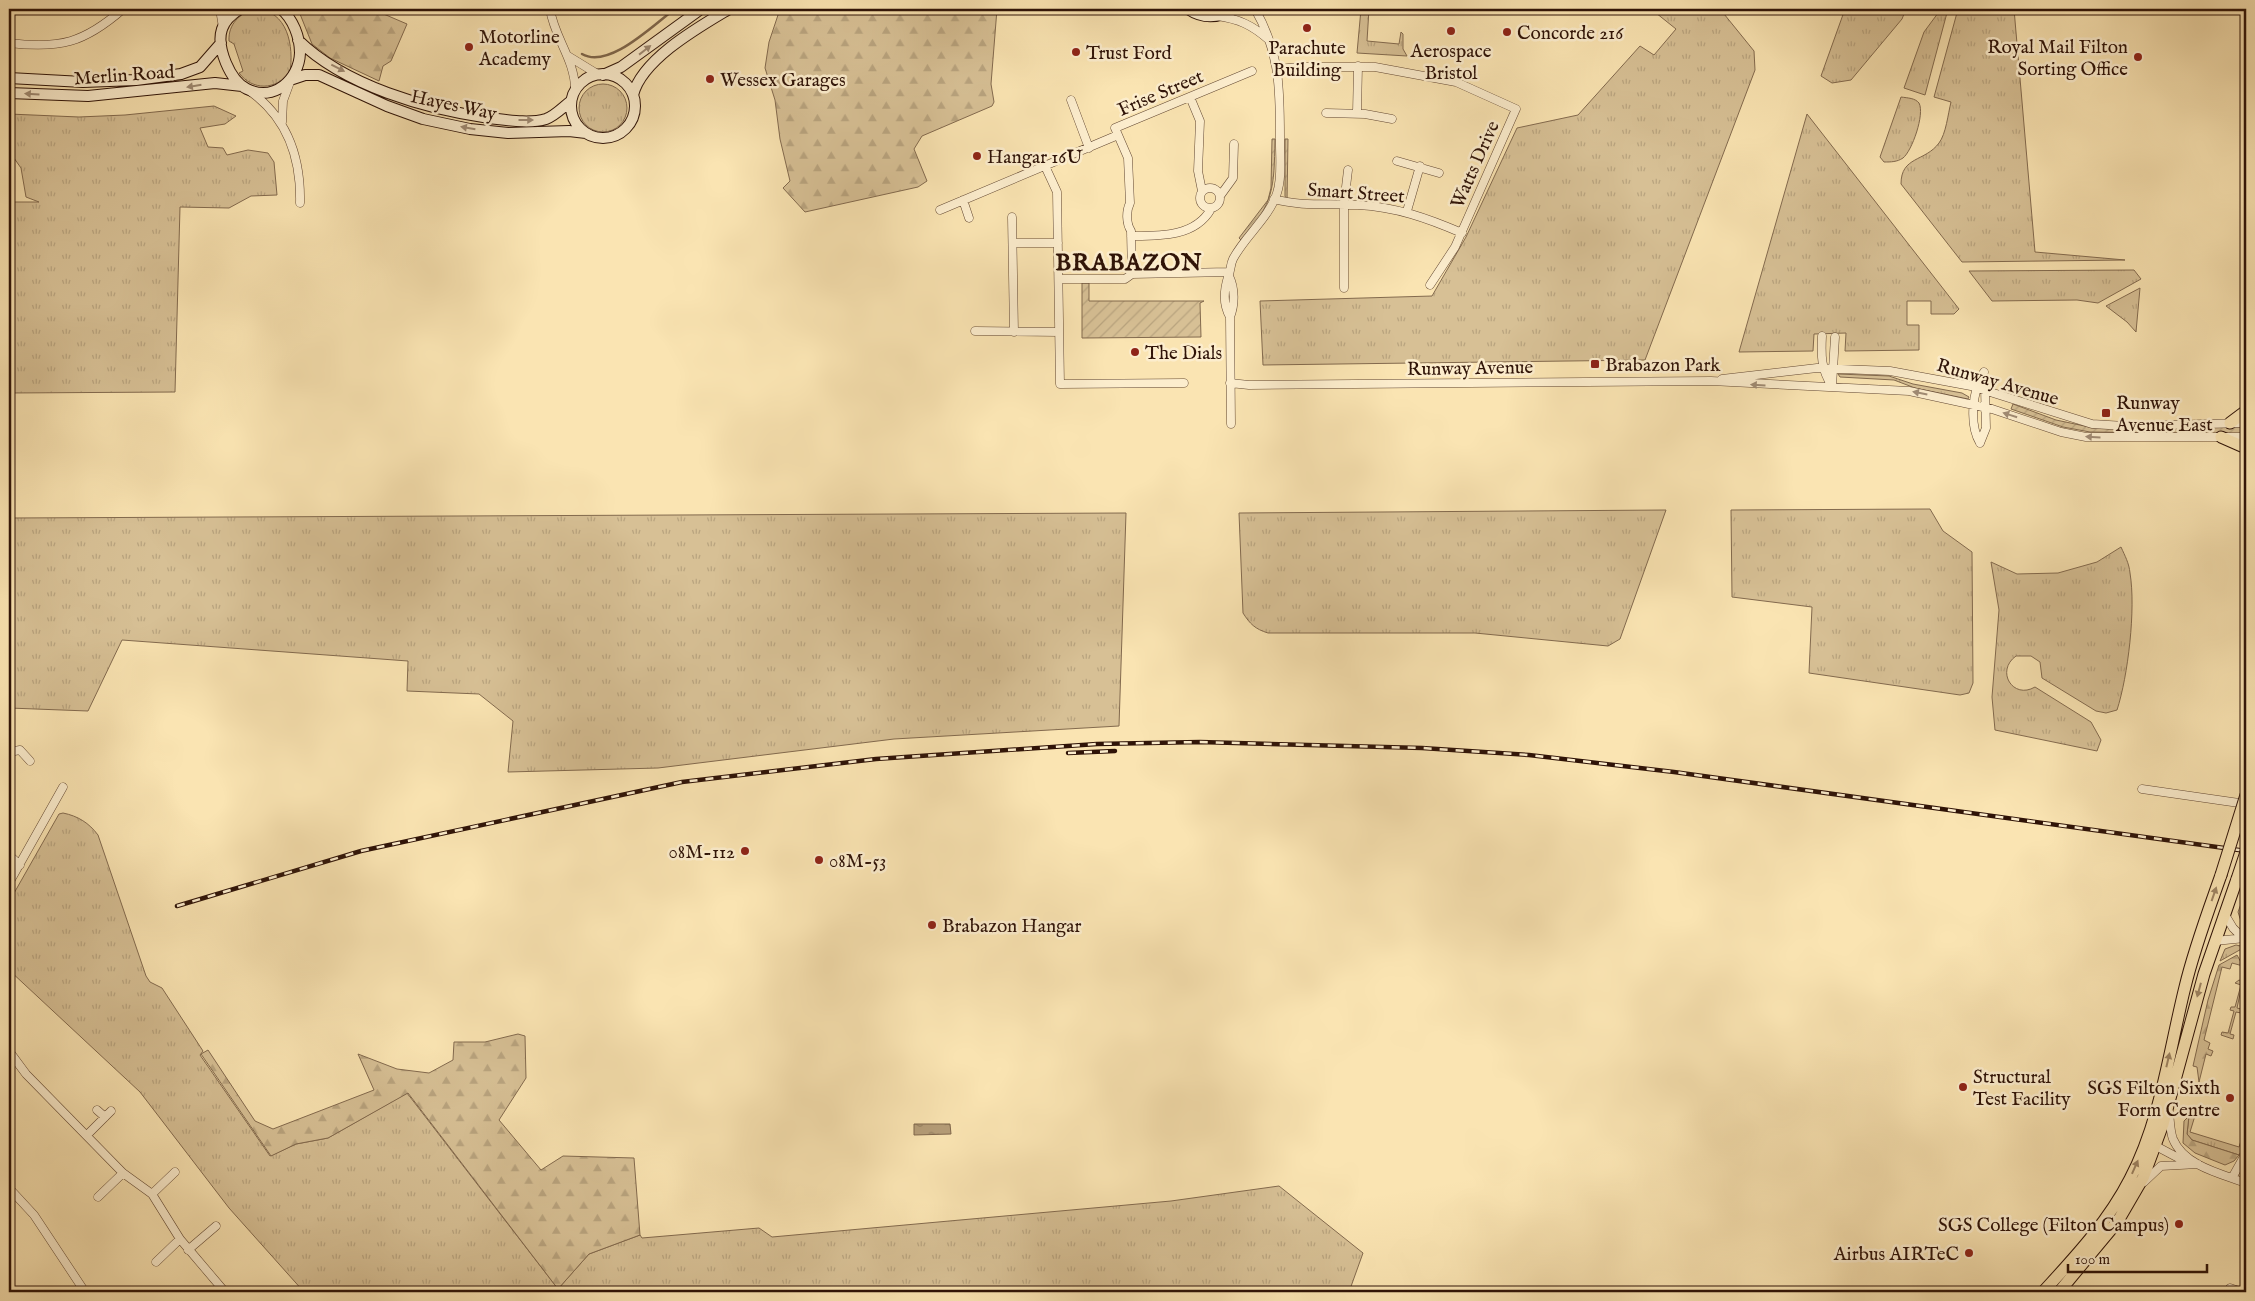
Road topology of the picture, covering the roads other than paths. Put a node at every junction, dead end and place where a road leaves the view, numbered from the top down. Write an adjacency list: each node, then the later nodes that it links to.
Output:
1 (123, 9): 17 (street)
2 (220, 9): 13 (street)
3 (240, 9): 13 (street)
4 (281, 9): 11 (street)
5 (550, 9): 18 (street)
6 (701, 9): 22 (street, one-way to 6)
7 (729, 9): 28 (street)
8 (1188, 9): 12 (street)
9 (1234, 9): 12 (street)
10 (1255, 9): 15 (street)
11 (289, 13): 14 (street)
12 (1215, 16): 15 (street)
13 (222, 28): 16 (street)
14 (298, 40): 24 (street); 31 (street, Hayes Way, one-way to 31)
15 (1270, 41): 20 (street)
16 (221, 42): 23 (street, Merlin Road); 25 (street)
17 (9, 43)
18 (568, 56): 22 (street); 26 (street)
19 (1358, 66): 20 (street); 33 (street); 56 (street, Watts Drive)
20 (1278, 69): 47 (street)
21 (1252, 71): 29 (street, Frise Street)
22 (601, 75): 26 (street); 28 (street)
23 (9, 78)
24 (291, 80): 25 (street, Hayes Way); 35 (street); 36 (street, Hayes Way, one-way to 24)
25 (245, 88): 27 (street, Merlin Road, one-way to 27); 35 (street)
26 (574, 89): 31 (street)
27 (9, 92)
28 (633, 95): 36 (street)
29 (1190, 97): 37 (street, Frise Street); 45 (street)
30 (1071, 100): 39 (street)
31 (571, 101): 36 (street)
32 (1326, 113): 33 (street)
33 (1357, 113): 34 (street)
34 (1392, 119)
35 (282, 122): 49 (street)
36 (586, 133)
37 (1118, 135): 39 (street, Frise Street); 57 (street)
38 (1234, 144): 46 (street)
39 (1090, 148): 41 (street, Frise Street)
40 (1397, 161): 42 (street)
41 (1045, 166): 48 (street, Frise Street); 59 (street)
42 (1420, 166): 44 (street); 53 (street)
43 (1348, 170): 50 (street)
44 (1439, 173)
45 (1202, 191): 46 (street); 51 (street)
46 (1220, 196): 51 (street)
47 (1274, 199): 50 (street, Smart Street); 61 (street)
48 (963, 200): 52 (street, Frise Street); 55 (street)
49 (300, 204)
50 (1344, 204): 53 (street, Smart Street); 64 (street)
51 (1211, 208): 57 (street)
52 (940, 210)
53 (1407, 211): 56 (street, Smart Street)
54 (1012, 217): 58 (street)
55 (969, 218)
56 (1462, 233): 63 (street, Watts Drive)
57 (1131, 236): 60 (street)
58 (1013, 243): 59 (street); 66 (street)
59 (1058, 243): 62 (street)
60 (1132, 274): 61 (street); 62 (street)
61 (1229, 274): 74 (street)
62 (1059, 279): 67 (street)
63 (1430, 285)
64 (1344, 288)
65 (975, 331): 66 (street)
66 (1014, 332): 67 (street)
67 (1059, 332): 73 (street)
68 (1822, 336): 70 (street)
69 (1835, 337): 71 (street)
70 (1823, 368): 71 (street, Runway Avenue); 72 (street, Runway Avenue); 75 (street)
71 (1834, 368): 75 (street); 76 (street, Runway Avenue)
72 (1710, 381): 74 (street, Runway Avenue); 75 (street, Runway Avenue, one-way to 72)
73 (1184, 383)
74 (1230, 383): 82 (street)
75 (1832, 386): 77 (street, Runway Avenue, one-way to 75)
76 (1981, 389): 77 (street); 78 (street); 80 (street, Runway Avenue)
77 (1974, 405): 78 (street, Runway Avenue); 78 (street)
78 (1987, 408): 83 (street, Runway Avenue, one-way to 78)
79 (2246, 411): 80 (main road)
80 (2230, 423): 81 (street, Runway Avenue)
81 (2246, 423)
82 (1231, 424)
83 (2221, 438): 84 (street, Runway Avenue); 85 (main road)
84 (2246, 438)
85 (2246, 448)
86 (9, 752): 87 (street)
87 (30, 761)
88 (63, 787): 94 (street)
89 (2142, 790): 91 (street)
90 (2246, 795): 105 (main road, one-way to 90, bridge)
91 (2246, 804)
92 (2246, 852): 96 (main road, bridge)
93 (9, 855): 94 (street)
94 (20, 865): 95 (street)
95 (9, 883)
96 (2224, 913): 97 (street); 98 (main road)
97 (2245, 938): 98 (street)
98 (2215, 941): 100 (main road, one-way to 100)
99 (9, 1050): 104 (street)
100 (2168, 1105): 105 (main road); 107 (street)
101 (97, 1110): 103 (street)
102 (111, 1111): 103 (street)
103 (104, 1117): 104 (street)
104 (87, 1135): 108 (street)
105 (2151, 1143): 107 (street); 114 (main road); 125 (main road, one-way to 105)
106 (2246, 1153): 110 (street)
107 (2194, 1164): 110 (street); 114 (street)
108 (123, 1173): 113 (street); 115 (street)
109 (173, 1177): 115 (street)
110 (2232, 1178): 111 (street)
111 (2246, 1183)
112 (9, 1188): 123 (street)
113 (105, 1190): 116 (street); 117 (street)
114 (2137, 1190): 126 (main road)
115 (152, 1194): 119 (street)
116 (98, 1196)
117 (111, 1197)
118 (216, 1226): 120 (street)
119 (180, 1239): 120 (street); 121 (street)
120 (188, 1250): 124 (street)
121 (156, 1262)
122 (2230, 1288): 127 (street)
123 (85, 1292)
124 (225, 1292)
125 (2042, 1292)
126 (2059, 1292)
127 (2242, 1292)

